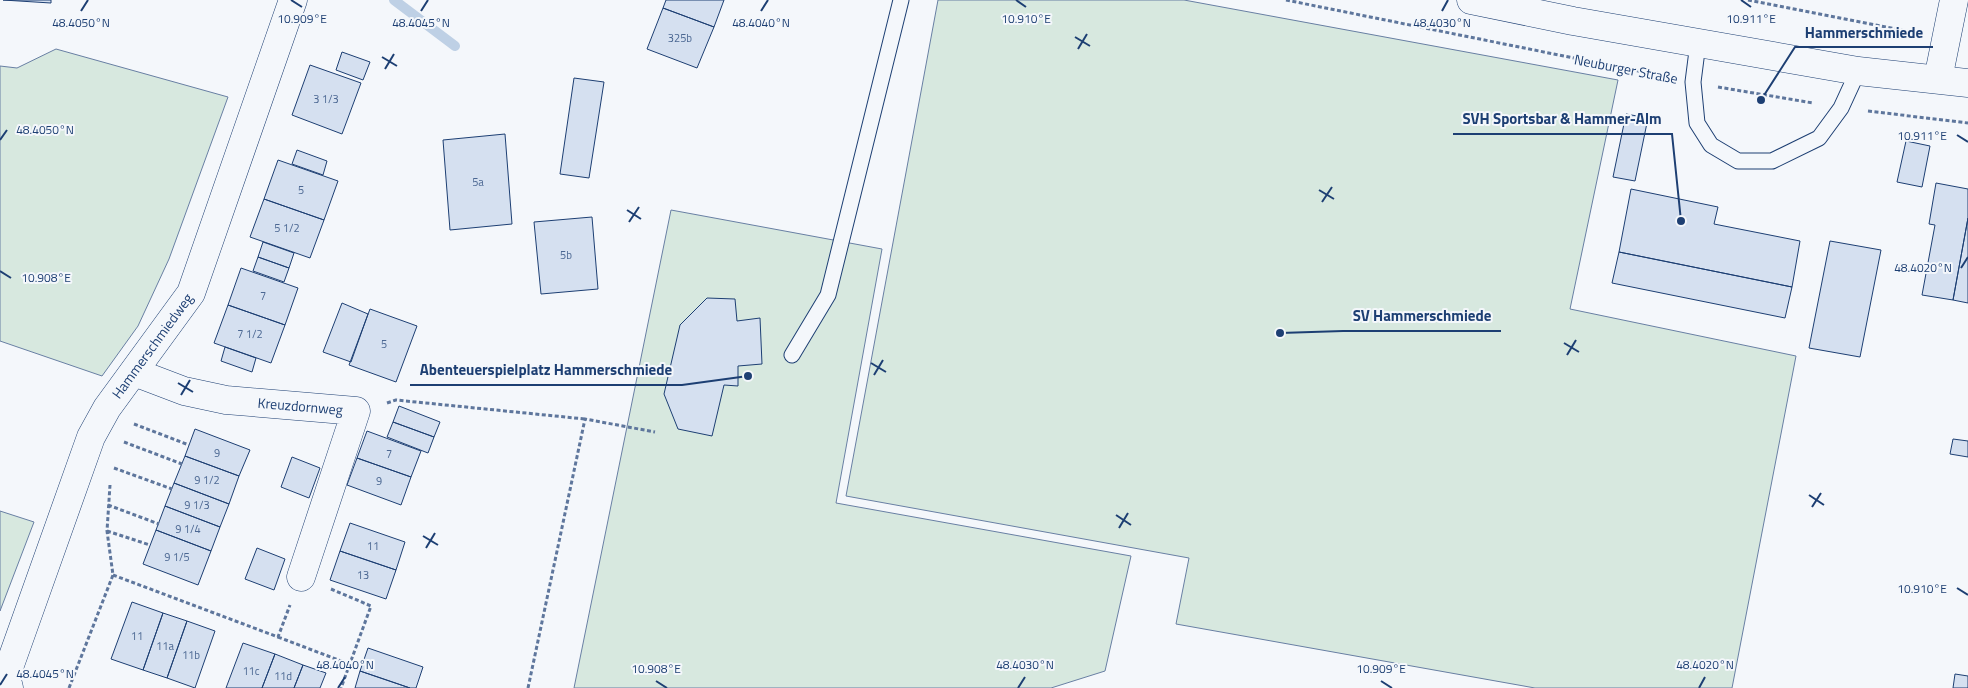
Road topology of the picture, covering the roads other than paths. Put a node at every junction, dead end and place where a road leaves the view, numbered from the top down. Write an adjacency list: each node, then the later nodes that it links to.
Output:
1 (293, 0): 10 (street, Hammerschmiedweg)
2 (901, 0): 9 (lane)
3 (1471, 0): 5 (street)
4 (1954, 0): 7 (street)
5 (1698, 43): 6 (street); 6 (lane)
6 (1858, 71): 7 (street)
7 (1938, 79): 8 (street)
8 (1968, 83)
9 (792, 355)
10 (134, 372): 11 (street, Kreuzdornweg); 12 (street, Hammerschmiedweg)
11 (301, 577)
12 (9, 688)

